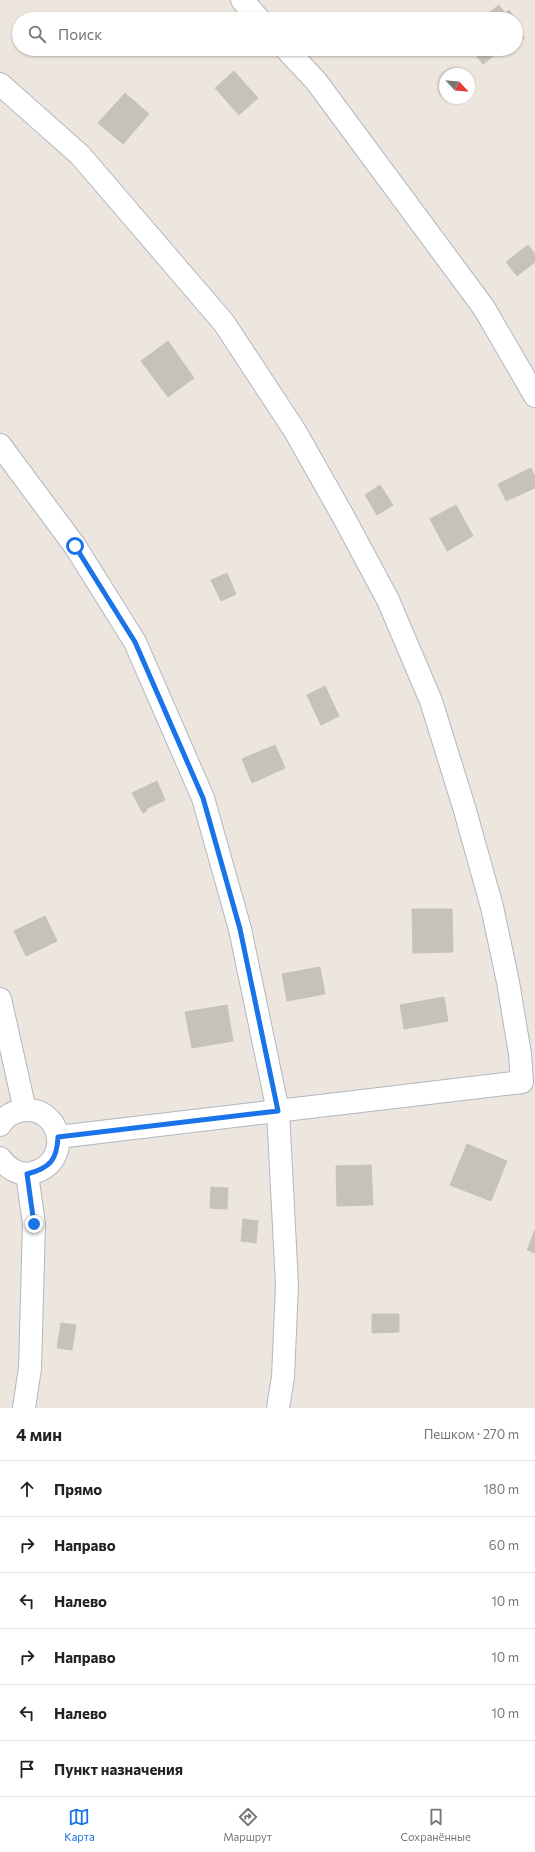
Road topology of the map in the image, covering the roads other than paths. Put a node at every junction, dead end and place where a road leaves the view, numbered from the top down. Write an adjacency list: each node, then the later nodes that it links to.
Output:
1 (242, 0): 2 (lane)
2 (253, 12)
3 (293, 56): 5 (lane)
4 (0, 84): 9 (lane)
5 (535, 396)
6 (0, 446): 9 (lane)
7 (0, 999): 8 (lane)
8 (25, 1110): 10 (lane); 11 (lane)
9 (278, 1111): 11 (lane); 15 (lane)
10 (0, 1125)
11 (58, 1137): 13 (lane)
12 (0, 1158): 13 (lane)
13 (27, 1174): 14 (lane)
14 (24, 1408)
15 (278, 1408)

